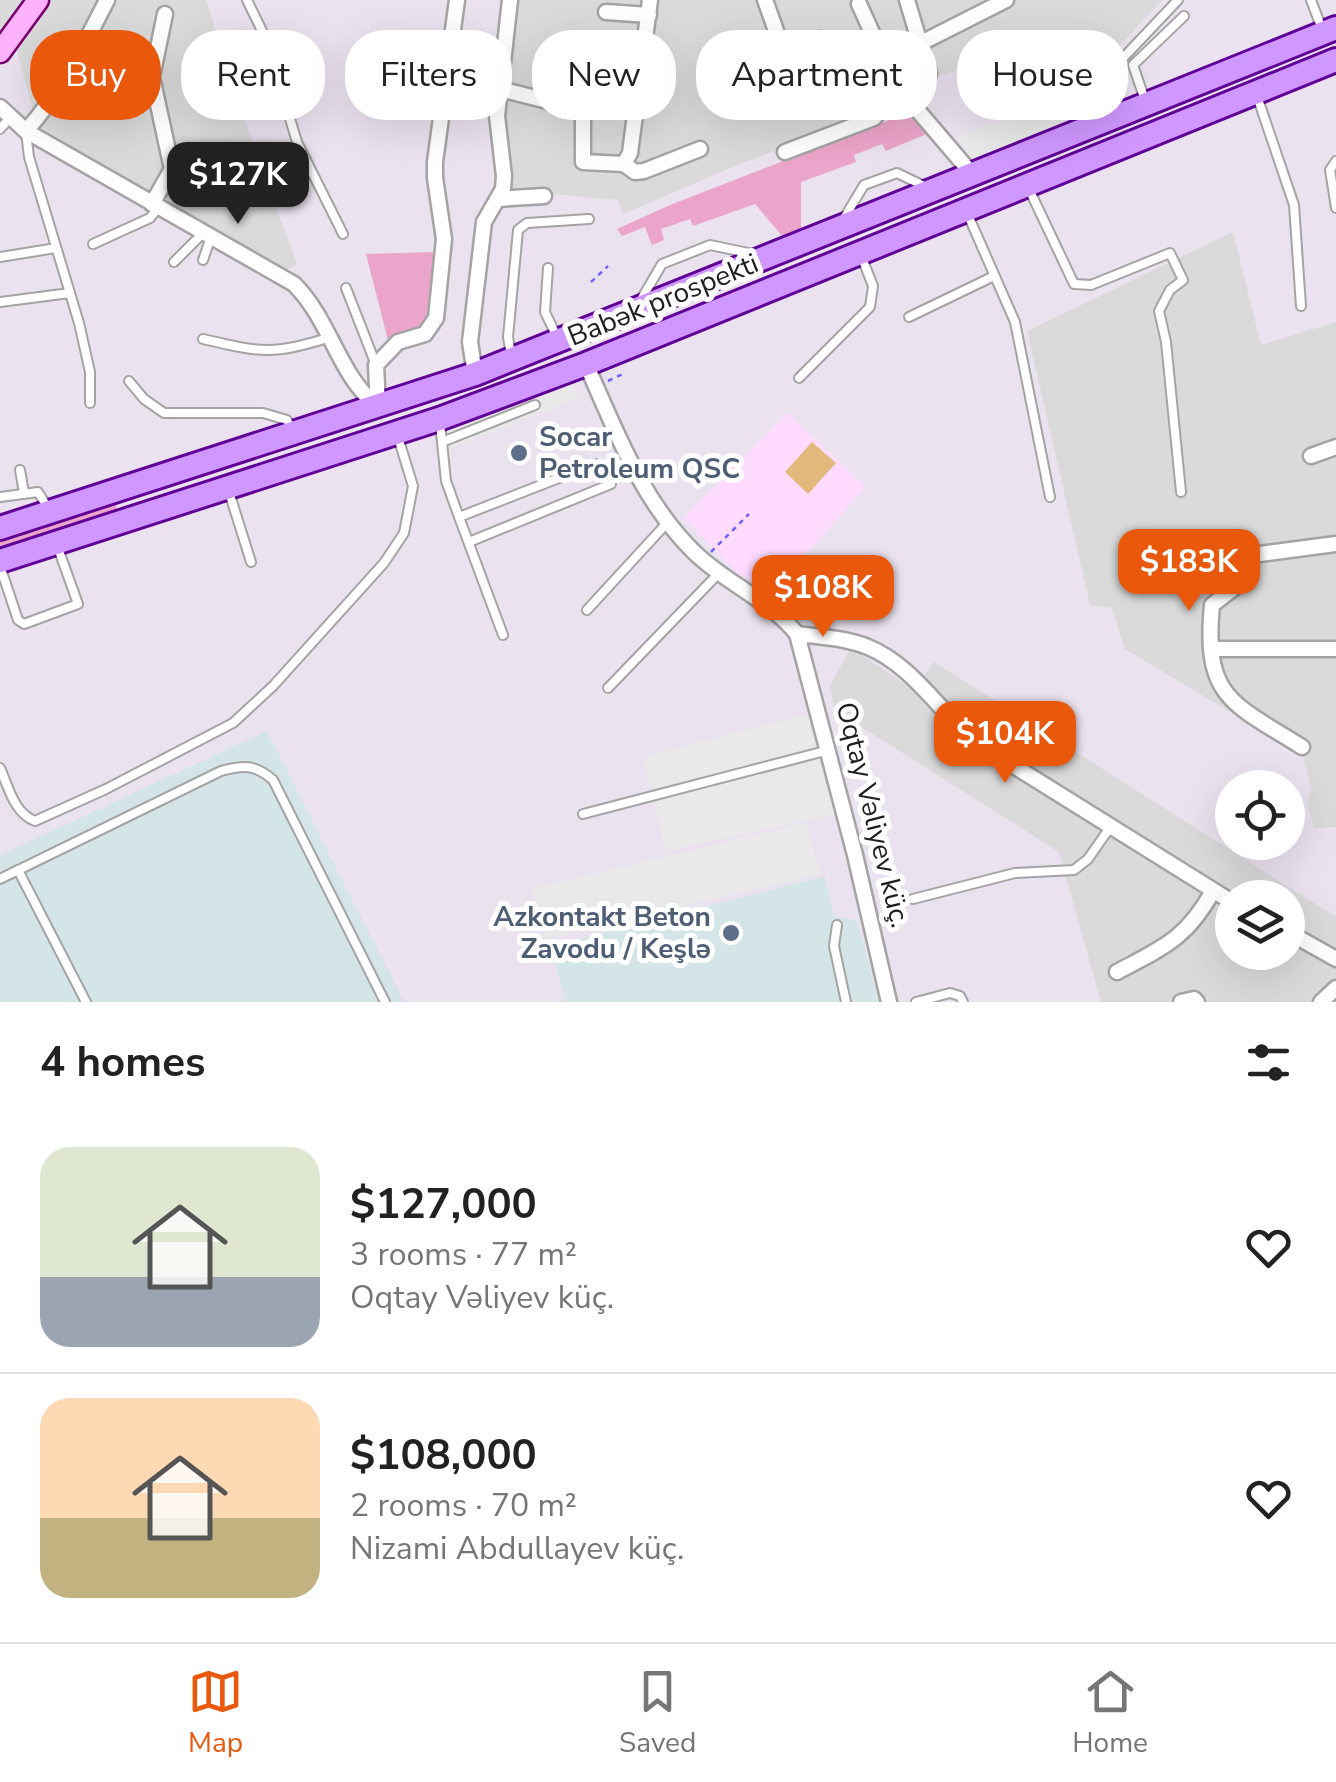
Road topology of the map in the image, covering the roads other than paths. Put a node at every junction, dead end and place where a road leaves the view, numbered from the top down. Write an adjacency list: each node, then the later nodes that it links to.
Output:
1 (38, 0): 22 (street)
2 (107, 0): 34 (street)
3 (246, 0): 47 (lane)
4 (457, 0): 69 (street)
5 (510, 0): 16 (street)
6 (765, 0): 17 (street)
7 (907, 0): 19 (street)
8 (1006, 0): 21 (street)
9 (1178, 0): 23 (lane)
10 (1311, 0): 20 (lane)
11 (859, 4): 18 (street)
12 (650, 7): 13 (street); 38 (street)
13 (606, 12)
14 (165, 14): 43 (street)
15 (1184, 16): 27 (lane)
16 (507, 30)
17 (776, 30)
18 (871, 30)
19 (917, 30)
20 (1330, 31): 27 (main road, Babək prospekti)
21 (937, 35)
22 (0, 52)
23 (1128, 53)
24 (1336, 60): 26 (main road, Babək prospekti)
25 (512, 92): 38 (street)
26 (1255, 92): 40 (main road, Babək prospekti); 61 (lane)
27 (1147, 103): 28 (main road, Babək prospekti)
28 (1128, 110)
29 (4, 118): 34 (street)
30 (497, 120): 42 (street)
31 (869, 120): 36 (street)
32 (928, 120): 39 (street)
33 (1104, 120): 39 (main road, Babək prospekti)
34 (26, 132): 43 (street); 50 (lane)
35 (700, 150): 38 (street)
36 (784, 152)
37 (1336, 161): 44 (lane)
38 (624, 164)
39 (972, 174): 52 (main road, Babək prospekti)
40 (1028, 187): 45 (main road, Babək prospekti); 86 (lane)
41 (544, 196): 42 (street)
42 (498, 199): 70 (street)
43 (155, 206): 48 (street); 49 (lane)
44 (1336, 208)
45 (966, 211): 51 (main road, Babək prospekti); 57 (lane)
46 (589, 220): 67 (lane)
47 (343, 234)
48 (207, 235): 54 (lane); 55 (lane); 64 (street)
49 (93, 244)
50 (56, 248): 53 (lane); 59 (lane)
51 (860, 254): 68 (main road, Babək prospekti); 71 (lane)
52 (767, 256): 62 (main road, Babək prospekti); 62 (lane)
53 (0, 258)
54 (203, 260)
55 (174, 262)
56 (548, 268): 66 (lane)
57 (994, 276): 63 (lane); 89 (lane)
58 (346, 288): 69 (lane)
59 (70, 292): 60 (lane); 73 (lane)
60 (0, 302)
61 (1302, 306)
62 (636, 310): 66 (main road, Babək prospekti)
63 (910, 316)
64 (331, 336): 65 (lane); 75 (street)
65 (203, 339)
66 (560, 341): 67 (main road, Babək prospekti)
67 (512, 359): 70 (main road, Babək prospekti)
68 (586, 364): 76 (main road, Babək prospekti); 92 (street)
69 (376, 365): 75 (street)
70 (475, 374): 75 (main road, Babək prospekti)
71 (799, 378)
72 (129, 380): 77 (lane)
73 (90, 404)
74 (535, 406): 76 (lane)
75 (378, 407): 77 (main road, Babək prospekti)
76 (441, 431): 78 (main road, Babək prospekti); 91 (lane)
77 (294, 434): 83 (main road); 90 (main road, Babək prospekti)
78 (397, 434): 83 (main road, Babək prospekti); 109 (lane)
79 (1336, 447): 80 (street)
80 (1311, 456)
81 (595, 464): 91 (lane)
82 (20, 470): 87 (lane)
83 (257, 478): 85 (main road, Babək prospekti)
84 (611, 484): 94 (lane)
85 (228, 488): 95 (main road, Babək prospekti); 98 (lane)
86 (1181, 492)
87 (24, 493): 88 (lane); 90 (lane)
88 (0, 497)
89 (1050, 497)
90 (50, 512): 93 (main road, Babək prospekti)
91 (459, 517): 94 (lane)
92 (667, 523): 100 (street); 101 (lane)
93 (0, 529): 97 (main road)
94 (469, 542): 103 (lane)
95 (56, 543): 99 (main road, Babək prospekti); 99 (lane)
96 (1336, 544): 104 (street)
97 (0, 551)
98 (251, 562)
99 (0, 564)
100 (718, 574): 102 (street); 106 (lane)
101 (587, 610)
102 (797, 634): 108 (street, Oqtay Vəliyev küç.); 111 (street)
103 (503, 635)
104 (1212, 648): 105 (street); 107 (street)
105 (1336, 649)
106 (608, 688)
107 (1302, 747)
108 (829, 750): 110 (lane); 124 (street, Oqtay Vəliyev küç.)
109 (0, 768)
110 (583, 814)
111 (1111, 826): 114 (street); 115 (lane)
112 (18, 870): 113 (lane); 121 (lane); 122 (lane)
113 (0, 880)
114 (1213, 890): 119 (street)
115 (912, 899)
116 (837, 925): 123 (lane)
117 (1305, 942): 118 (street)
118 (1336, 960)
119 (1117, 972)
120 (1336, 988): 129 (street)
121 (86, 1002)
122 (385, 1002)
123 (846, 1002)
124 (890, 1002)
125 (916, 1002): 126 (lane)
126 (963, 1002)
127 (1181, 1002): 128 (street)
128 (1198, 1002)
129 (1321, 1002)

